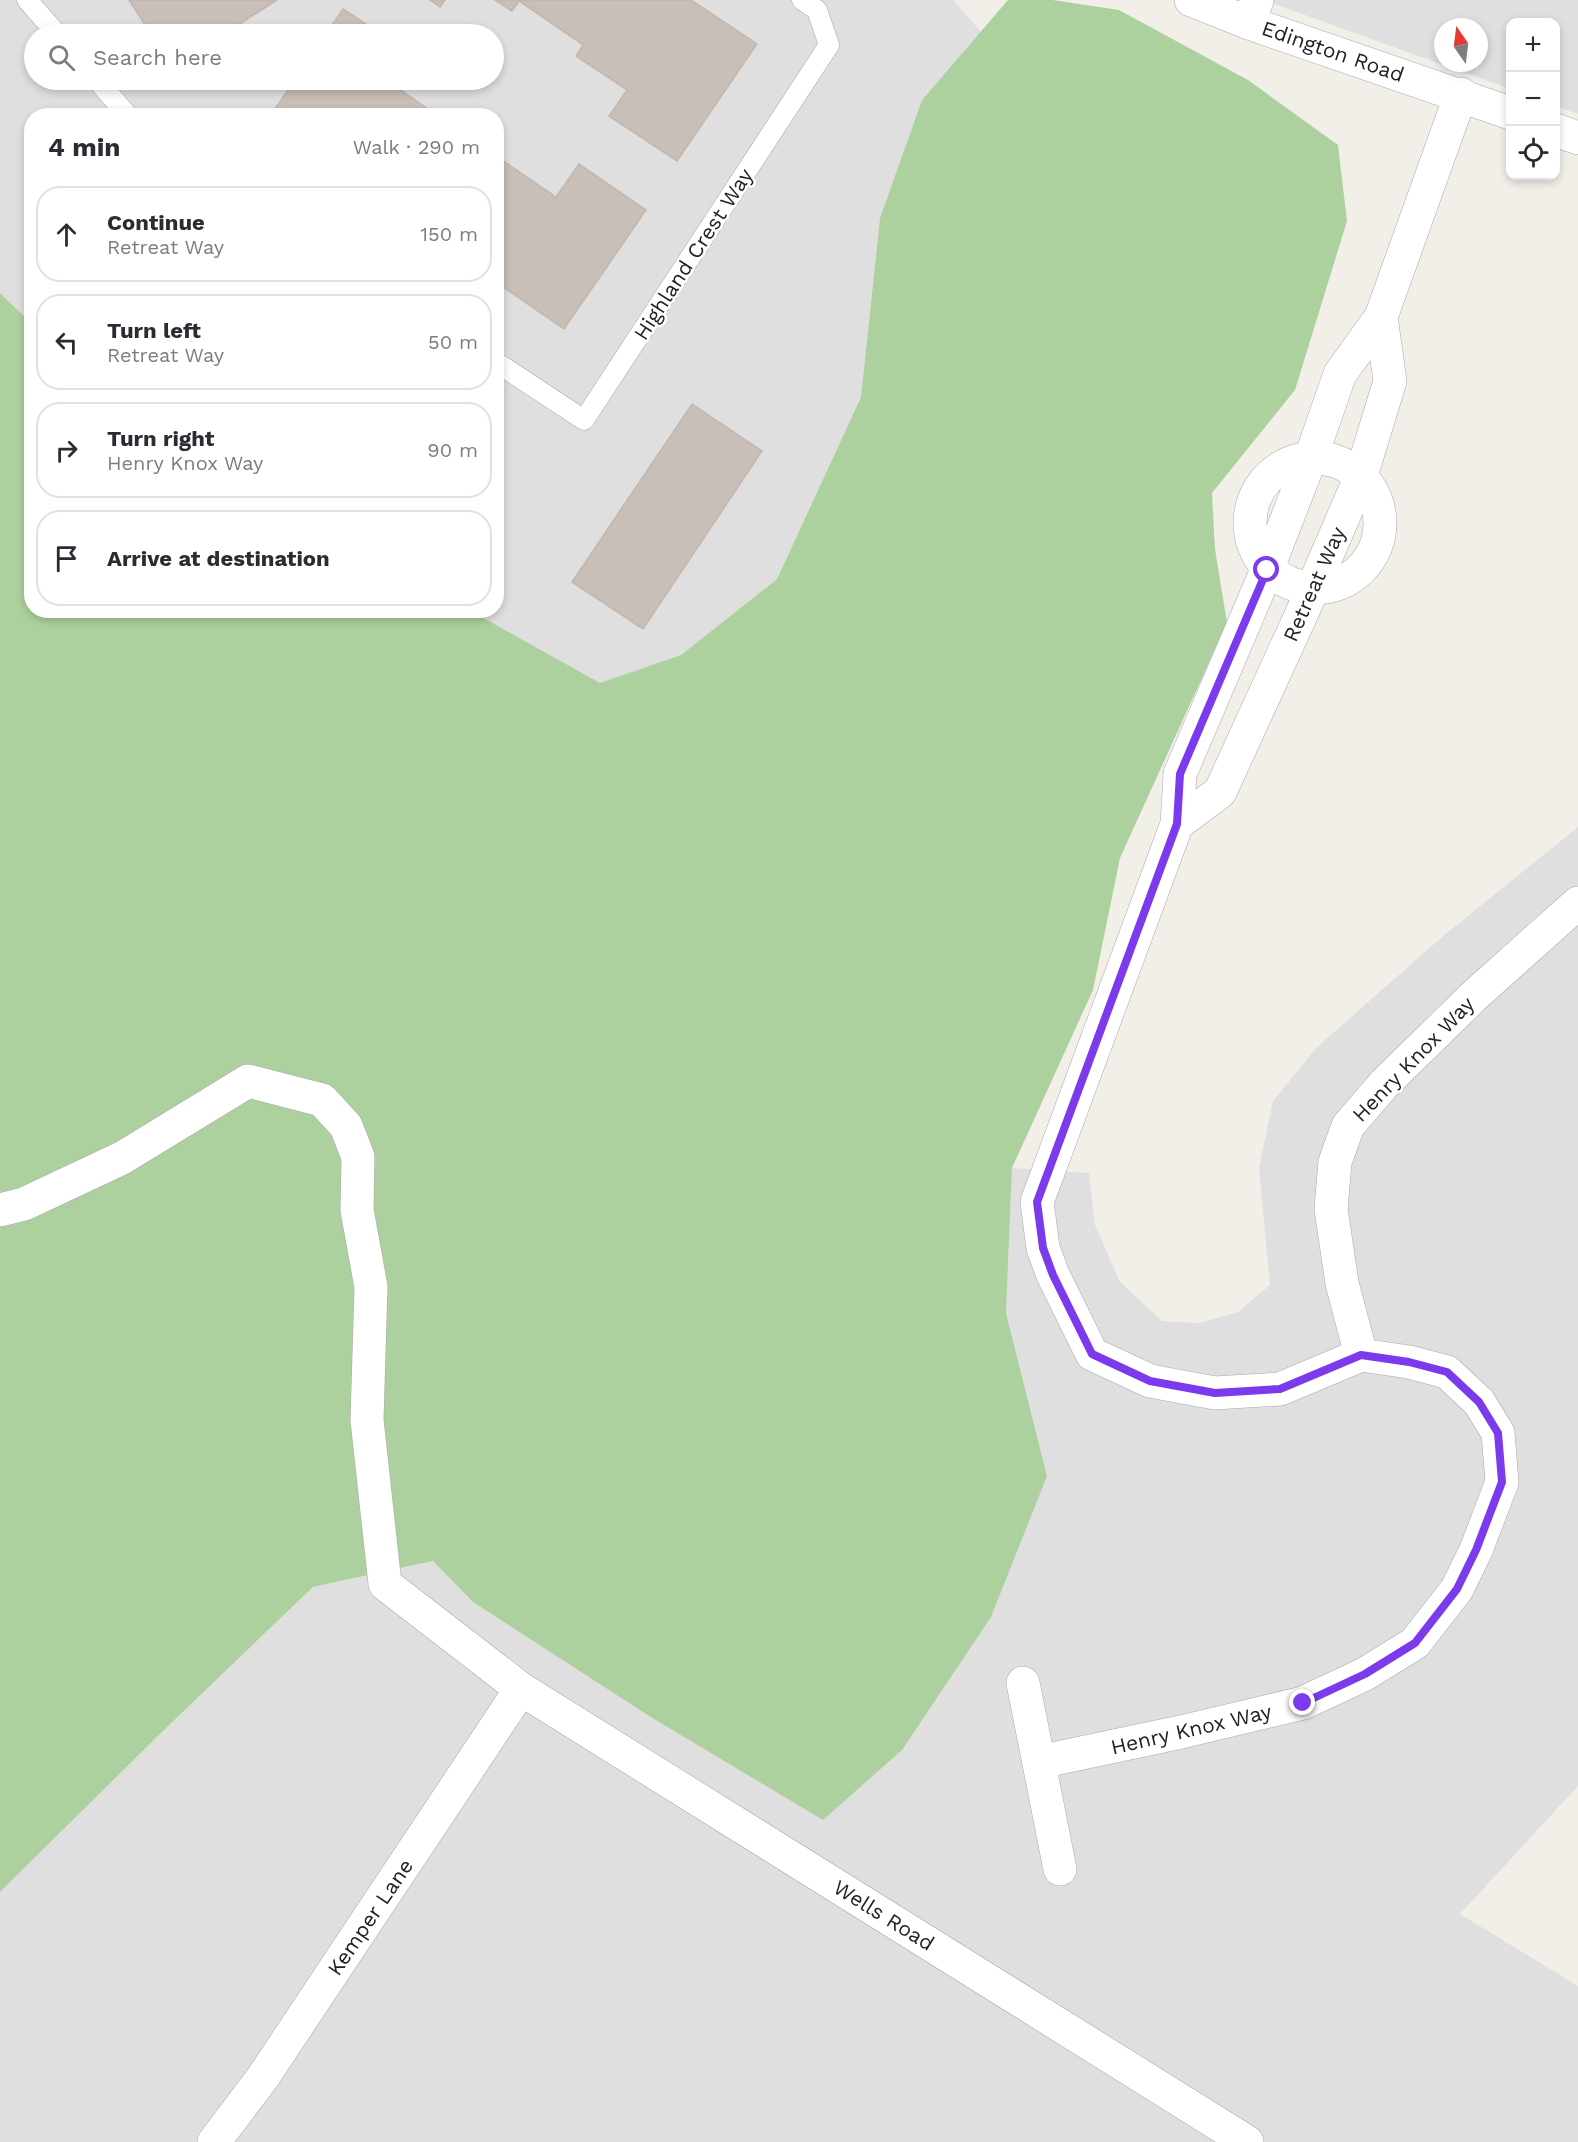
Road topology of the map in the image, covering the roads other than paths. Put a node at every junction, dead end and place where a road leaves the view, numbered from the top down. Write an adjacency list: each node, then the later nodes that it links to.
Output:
1 (27, 0): 5 (lane)
2 (802, 0): 13 (lane, Highland Crest Way)
3 (1191, 0): 4 (street, Edington Road)
4 (1253, 12): 7 (street, Edington Road)
5 (48, 24)
6 (106, 90): 8 (lane)
7 (1461, 94): 9 (street, Edington Road); 12 (street, Retreat Way)
8 (121, 108)
9 (1506, 111)
10 (1560, 131): 11 (street)
11 (1578, 138)
12 (1381, 316): 14 (street, Retreat Way); 15 (street, Retreat Way)
13 (504, 367)
14 (1311, 457): 15 (street); 16 (street)
15 (1361, 476): 17 (street, Retreat Way)
16 (1267, 570): 17 (street); 18 (street)
17 (1312, 589): 18 (street, Retreat Way)
18 (1177, 824): 21 (street)
19 (1578, 903): 21 (street, Henry Knox Way)
20 (0, 1210): 23 (street, Wells Road)
21 (1361, 1355): 24 (street, Henry Knox Way)
22 (1023, 1683): 24 (street)
23 (521, 1689): 26 (street, Kemper Lane); 27 (street, Wells Road)
24 (1039, 1762): 25 (street)
25 (1060, 1869)
26 (214, 2142)
27 (1247, 2142)

